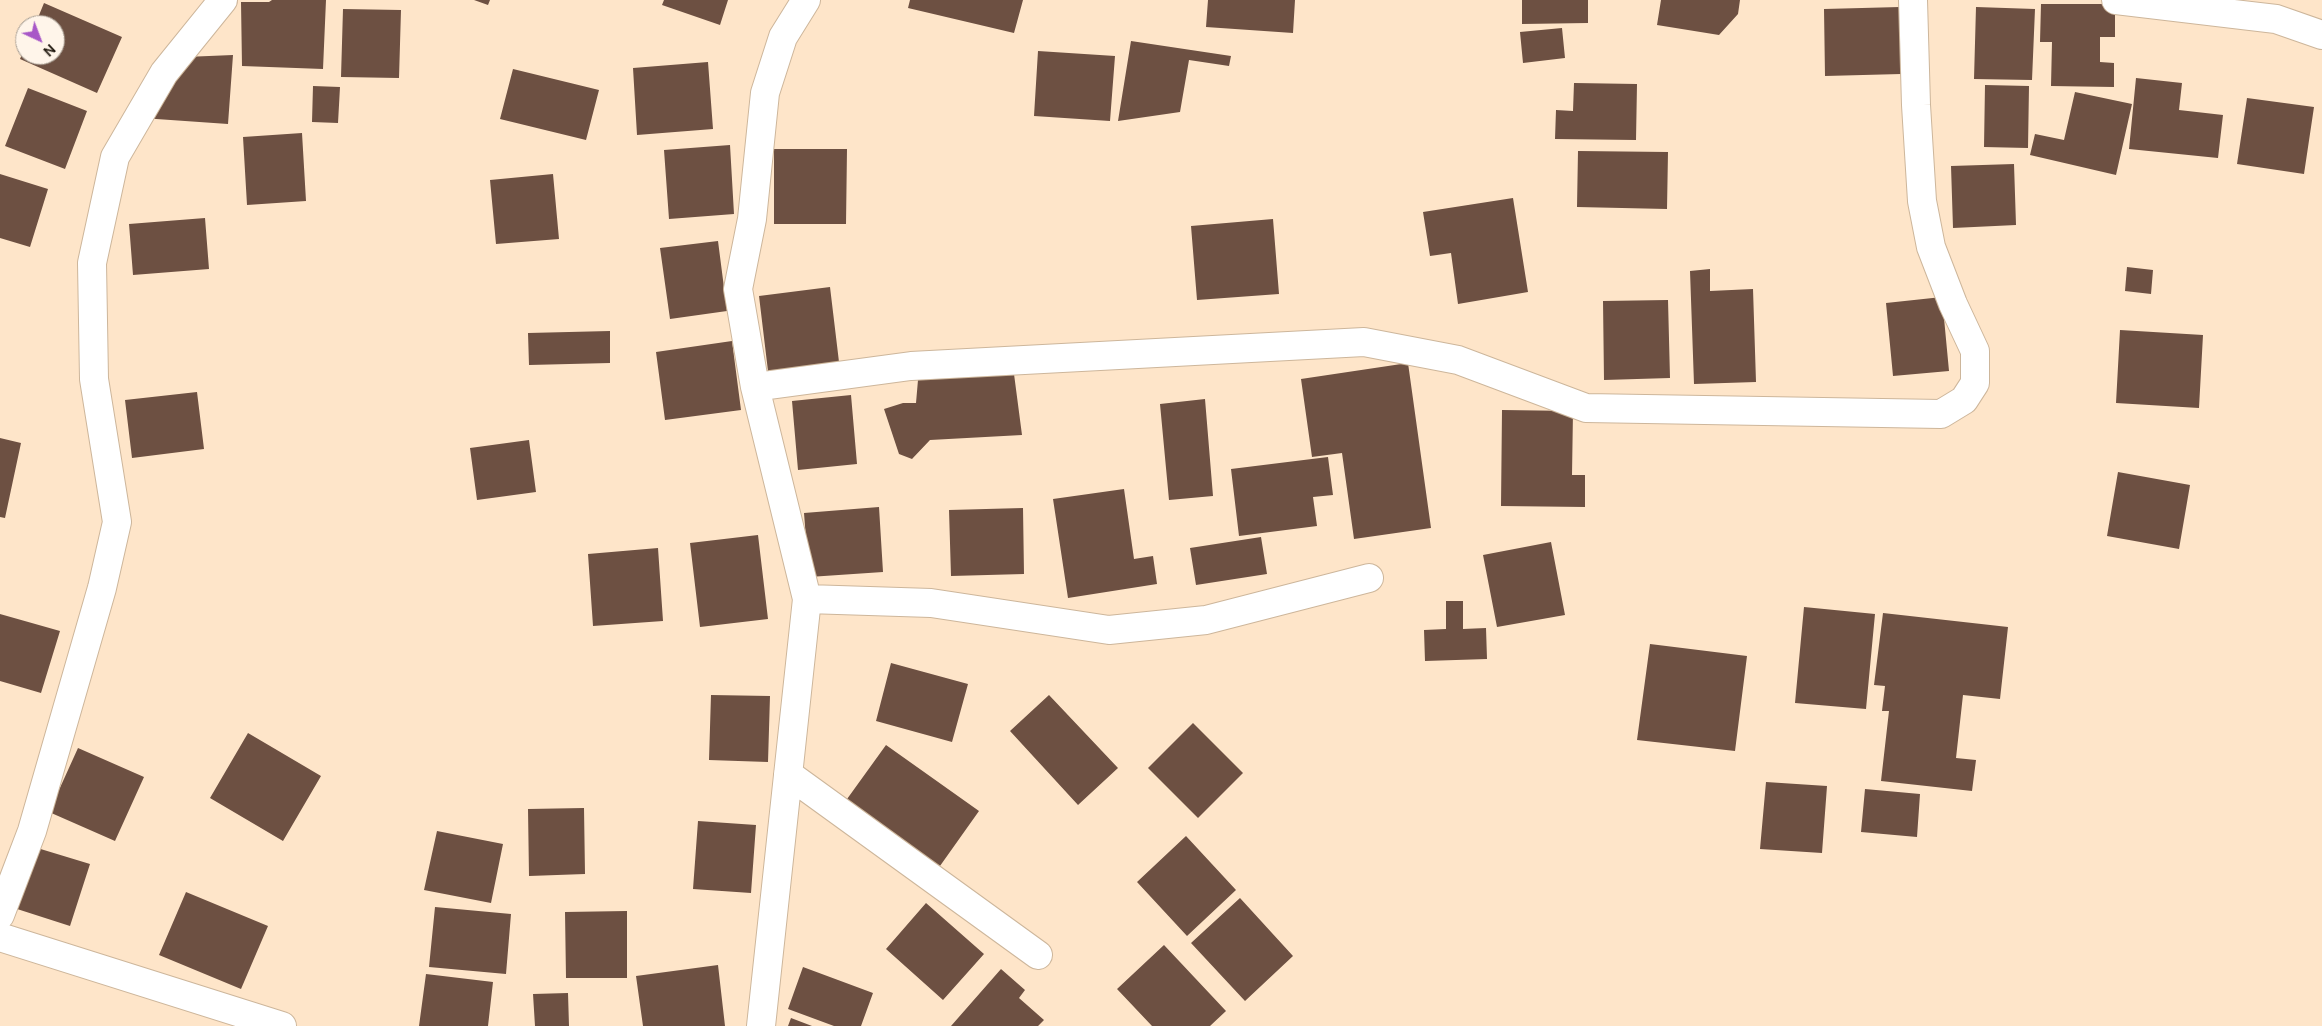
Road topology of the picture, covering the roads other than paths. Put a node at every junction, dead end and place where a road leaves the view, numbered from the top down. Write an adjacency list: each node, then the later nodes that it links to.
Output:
1 (223, 0): 10 (street)
2 (806, 0): 6 (street)
3 (1913, 0): 6 (street)
4 (2116, 0): 5 (street)
5 (2322, 35)
6 (755, 387): 8 (street)
7 (1369, 578): 8 (street)
8 (807, 599): 9 (street)
9 (788, 774): 12 (street); 14 (street)
10 (0, 915)
11 (0, 937): 13 (street)
12 (1038, 955)
13 (282, 1026)
14 (761, 1026)

